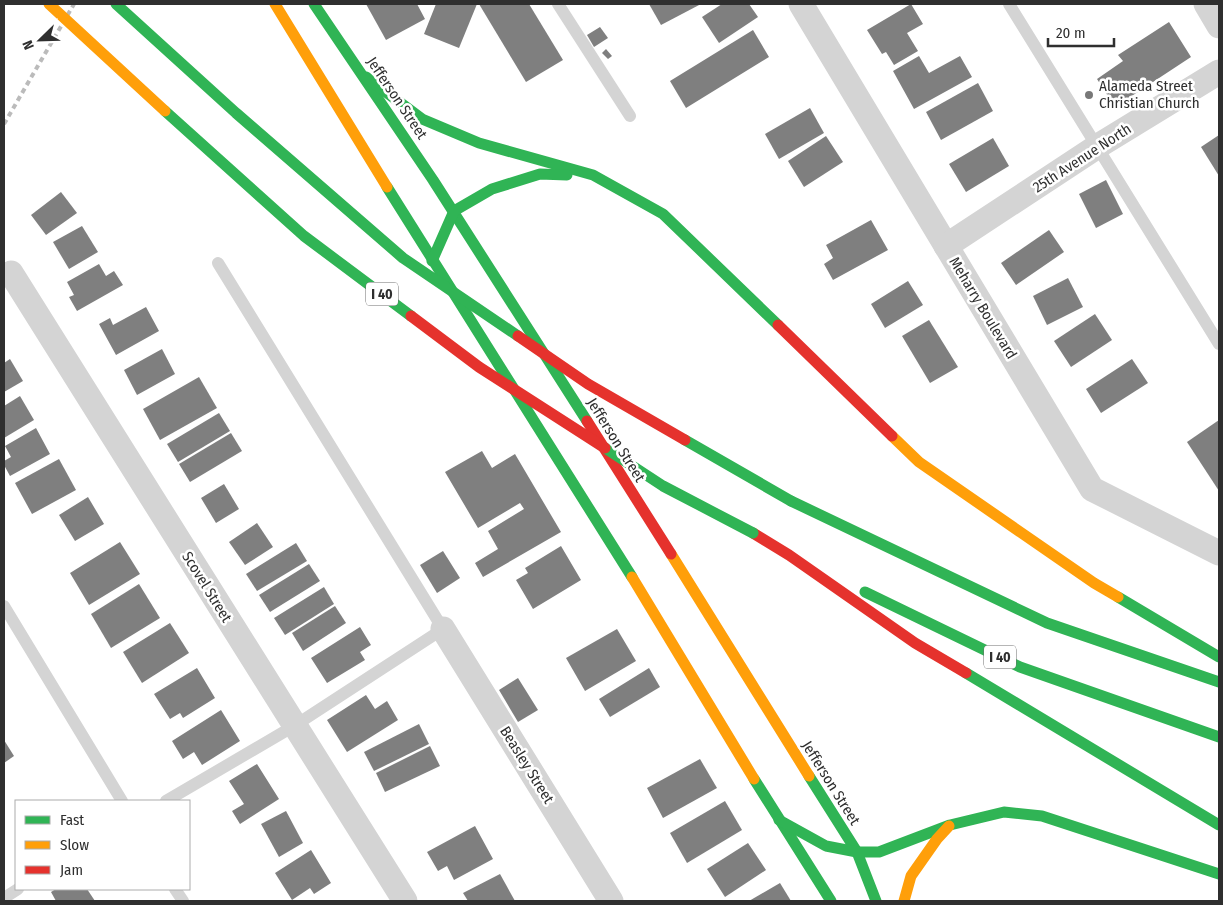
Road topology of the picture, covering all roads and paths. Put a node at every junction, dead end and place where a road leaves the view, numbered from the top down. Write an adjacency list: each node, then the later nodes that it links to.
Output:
1 (49, 4): 22 (main road, I 40, bridge)
2 (116, 4): 26 (main road, bridge)
3 (275, 4): 17 (main road)
4 (314, 4): 11 (main road, Jefferson Street)
5 (558, 4): 12 (lane)
6 (801, 4): 16 (street, Meharry Boulevard)
7 (1009, 4): 13 (lane)
8 (1206, 4): 9 (street)
9 (1219, 26)
10 (1219, 72): 13 (street, 25th Avenue North)
11 (366, 77): 14 (main road); 15 (main road, Jefferson Street)
12 (630, 116)
13 (1098, 146): 16 (street, 25th Avenue North); 20 (lane)
14 (593, 175): 15 (main road); 25 (main road)
15 (454, 211): 17 (main road); 34 (main road, Jefferson Street)
16 (946, 246): 21 (street, Meharry Boulevard)
17 (432, 260): 31 (main road)
18 (218, 263): 24 (lane)
19 (11, 272): 27 (street, Scovel Street)
20 (1219, 344)
21 (1219, 553)
22 (790, 555): 28 (main road, I 40); 32 (main road)
23 (4, 606): 29 (lane)
24 (443, 629): 27 (lane); 41 (street, Beasley Street)
25 (1219, 657)
26 (1219, 682)
27 (294, 726): 30 (lane); 40 (street, Scovel Street)
28 (1219, 737)
29 (121, 800)
30 (168, 800)
31 (779, 820): 34 (main road); 42 (main road)
32 (1219, 824)
33 (950, 825): 34 (main road); 35 (main road); 44 (main road)
34 (857, 852): 43 (main road, Jefferson Street)
35 (1219, 874)
36 (16, 890): 38 (lane)
37 (177, 890): 39 (lane)
38 (4, 898)
39 (183, 901)
40 (405, 901)
41 (611, 901)
42 (832, 901)
43 (876, 901)
44 (904, 901)

